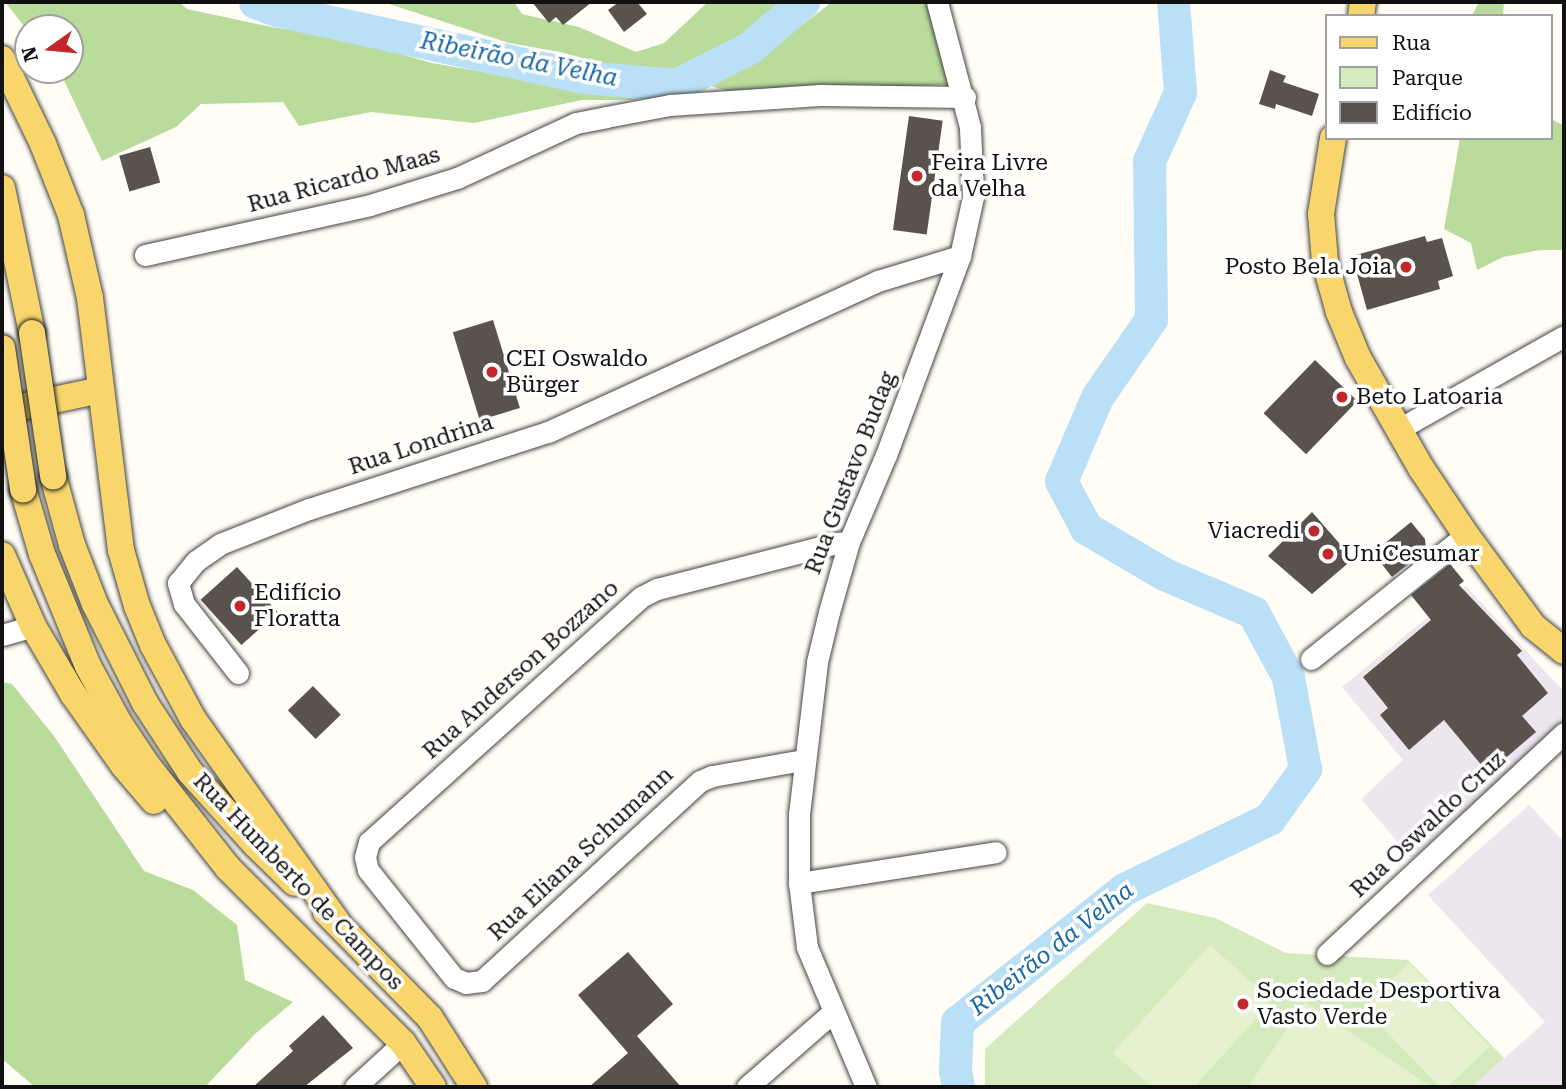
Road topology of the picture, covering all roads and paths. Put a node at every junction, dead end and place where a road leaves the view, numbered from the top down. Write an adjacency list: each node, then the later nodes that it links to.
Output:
1 (937, 2): 3 (street, Rua Gustavo Budag)
2 (2, 59): 10 (main road)
3 (965, 97): 6 (street, Rua Ricardo Maas); 7 (street, Rua Gustavo Budag)
4 (1333, 140): 12 (main road)
5 (2, 188): 26 (main road, Rua Humberto de Campos, bridge)
6 (145, 255)
7 (960, 256): 14 (street, Rua Gustavo Budag); 20 (street, Rua Londrina)
8 (1564, 336): 12 (street)
9 (2, 348): 24 (main road, Rua Humberto de Campos, bridge)
10 (101, 390): 11 (main road); 26 (main road)
11 (2, 411)
12 (1399, 429): 13 (main road)
13 (1466, 535): 18 (main road); 19 (street)
14 (849, 542): 22 (street, Rua Gustavo Budag); 28 (street, Rua Anderson Bozzano)
15 (2, 555): 16 (main road)
16 (33, 626): 17 (street); 24 (main road)
17 (2, 635)
18 (1564, 651)
19 (1311, 659)
20 (238, 673)
21 (1564, 733): 27 (street, Rua Oswaldo Cruz)
22 (803, 760): 25 (street, Rua Gustavo Budag); 28 (street, Rua Eliana Schumann)
23 (996, 852): 25 (street)
24 (228, 867): 30 (main road, Rua Humberto de Campos)
25 (799, 883): 29 (street, Rua Gustavo Budag)
26 (337, 922): 33 (main road, Rua Humberto de Campos)
27 (1327, 954)
28 (482, 981)
29 (833, 1012): 34 (street); 35 (street, Rua Gustavo Budag)
30 (403, 1043): 31 (street); 32 (main road, Rua Humberto de Campos)
31 (355, 1087)
32 (433, 1087)
33 (474, 1087)
34 (747, 1087)
35 (866, 1087)

